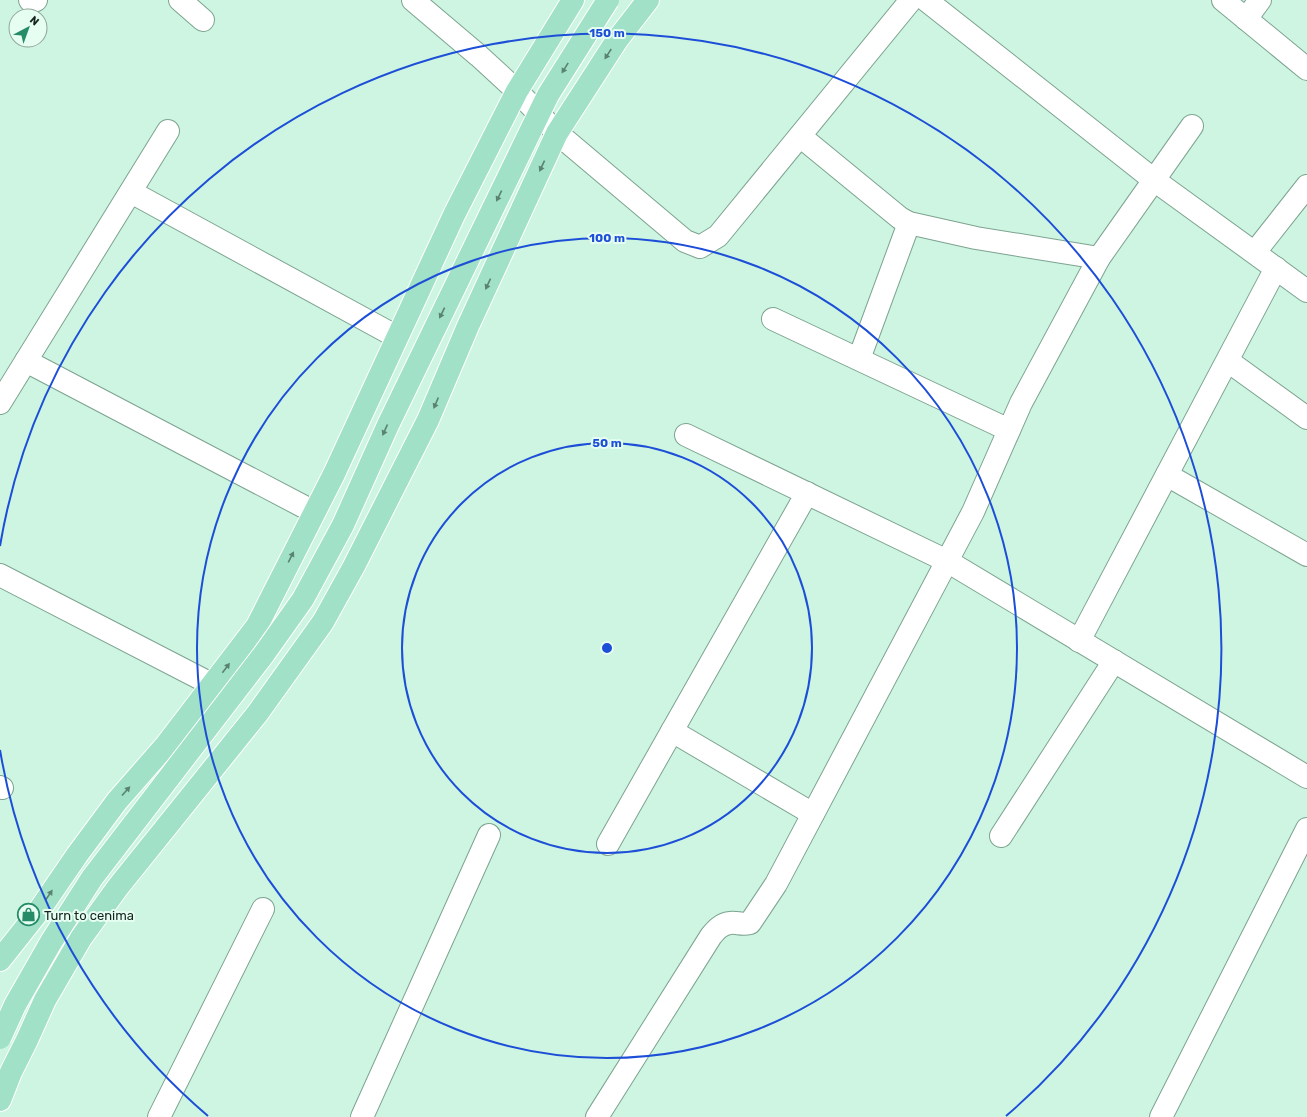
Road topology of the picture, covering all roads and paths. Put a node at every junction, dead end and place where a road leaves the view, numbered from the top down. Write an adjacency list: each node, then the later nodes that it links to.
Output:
1 (30, 0): 2 (street)
2 (36, 0)
3 (180, 0): 13 (street)
4 (413, 0): 15 (street)
5 (573, 0): 15 (main road)
6 (608, 0): 55 (main road, one-way to 55, bridge)
7 (648, 0): 18 (main road, one-way to 18)
8 (911, 0): 19 (street)
9 (926, 0): 20 (street)
10 (1222, 0): 12 (street)
11 (1260, 0): 12 (street)
12 (1246, 19): 14 (street)
13 (203, 20)
14 (1307, 69)
15 (517, 91): 18 (street); 29 (main road)
16 (1192, 126): 20 (street)
17 (168, 131): 22 (street)
18 (557, 133): 19 (street); 56 (main road, one-way to 56)
19 (800, 136): 23 (street)
20 (1154, 180): 24 (street); 25 (street)
21 (1307, 186): 24 (street)
22 (131, 192): 29 (street); 31 (street)
23 (909, 223): 25 (street); 30 (street)
24 (1254, 252): 26 (street)
25 (1099, 258): 35 (street)
26 (1276, 268): 27 (street); 32 (street)
27 (1307, 291)
28 (773, 319): 30 (street)
29 (397, 337): 39 (main road)
30 (859, 359): 35 (street)
31 (26, 361): 33 (street); 39 (street)
32 (1228, 361): 34 (street); 37 (street)
33 (0, 403)
34 (1307, 418)
35 (1009, 430): 41 (street)
36 (686, 435): 38 (street)
37 (1168, 475): 40 (street); 43 (street)
38 (807, 493): 41 (street); 46 (street)
39 (314, 512): 45 (main road, one-way to 39)
40 (1307, 555)
41 (947, 561): 43 (street); 48 (street)
42 (0, 575): 45 (street)
43 (1079, 641): 44 (street)
44 (1114, 661): 47 (street); 51 (street)
45 (213, 686): 54 (main road, one-way to 45)
46 (672, 731): 48 (street); 52 (street)
47 (1307, 777)
48 (813, 814): 59 (street)
49 (1307, 829): 60 (street)
50 (489, 835): 58 (street)
51 (1001, 836)
52 (608, 844)
53 (263, 909): 57 (street)
54 (0, 960)
55 (0, 1038)
56 (0, 1100)
57 (159, 1117)
58 (362, 1117)
59 (597, 1117)
60 (1161, 1117)

